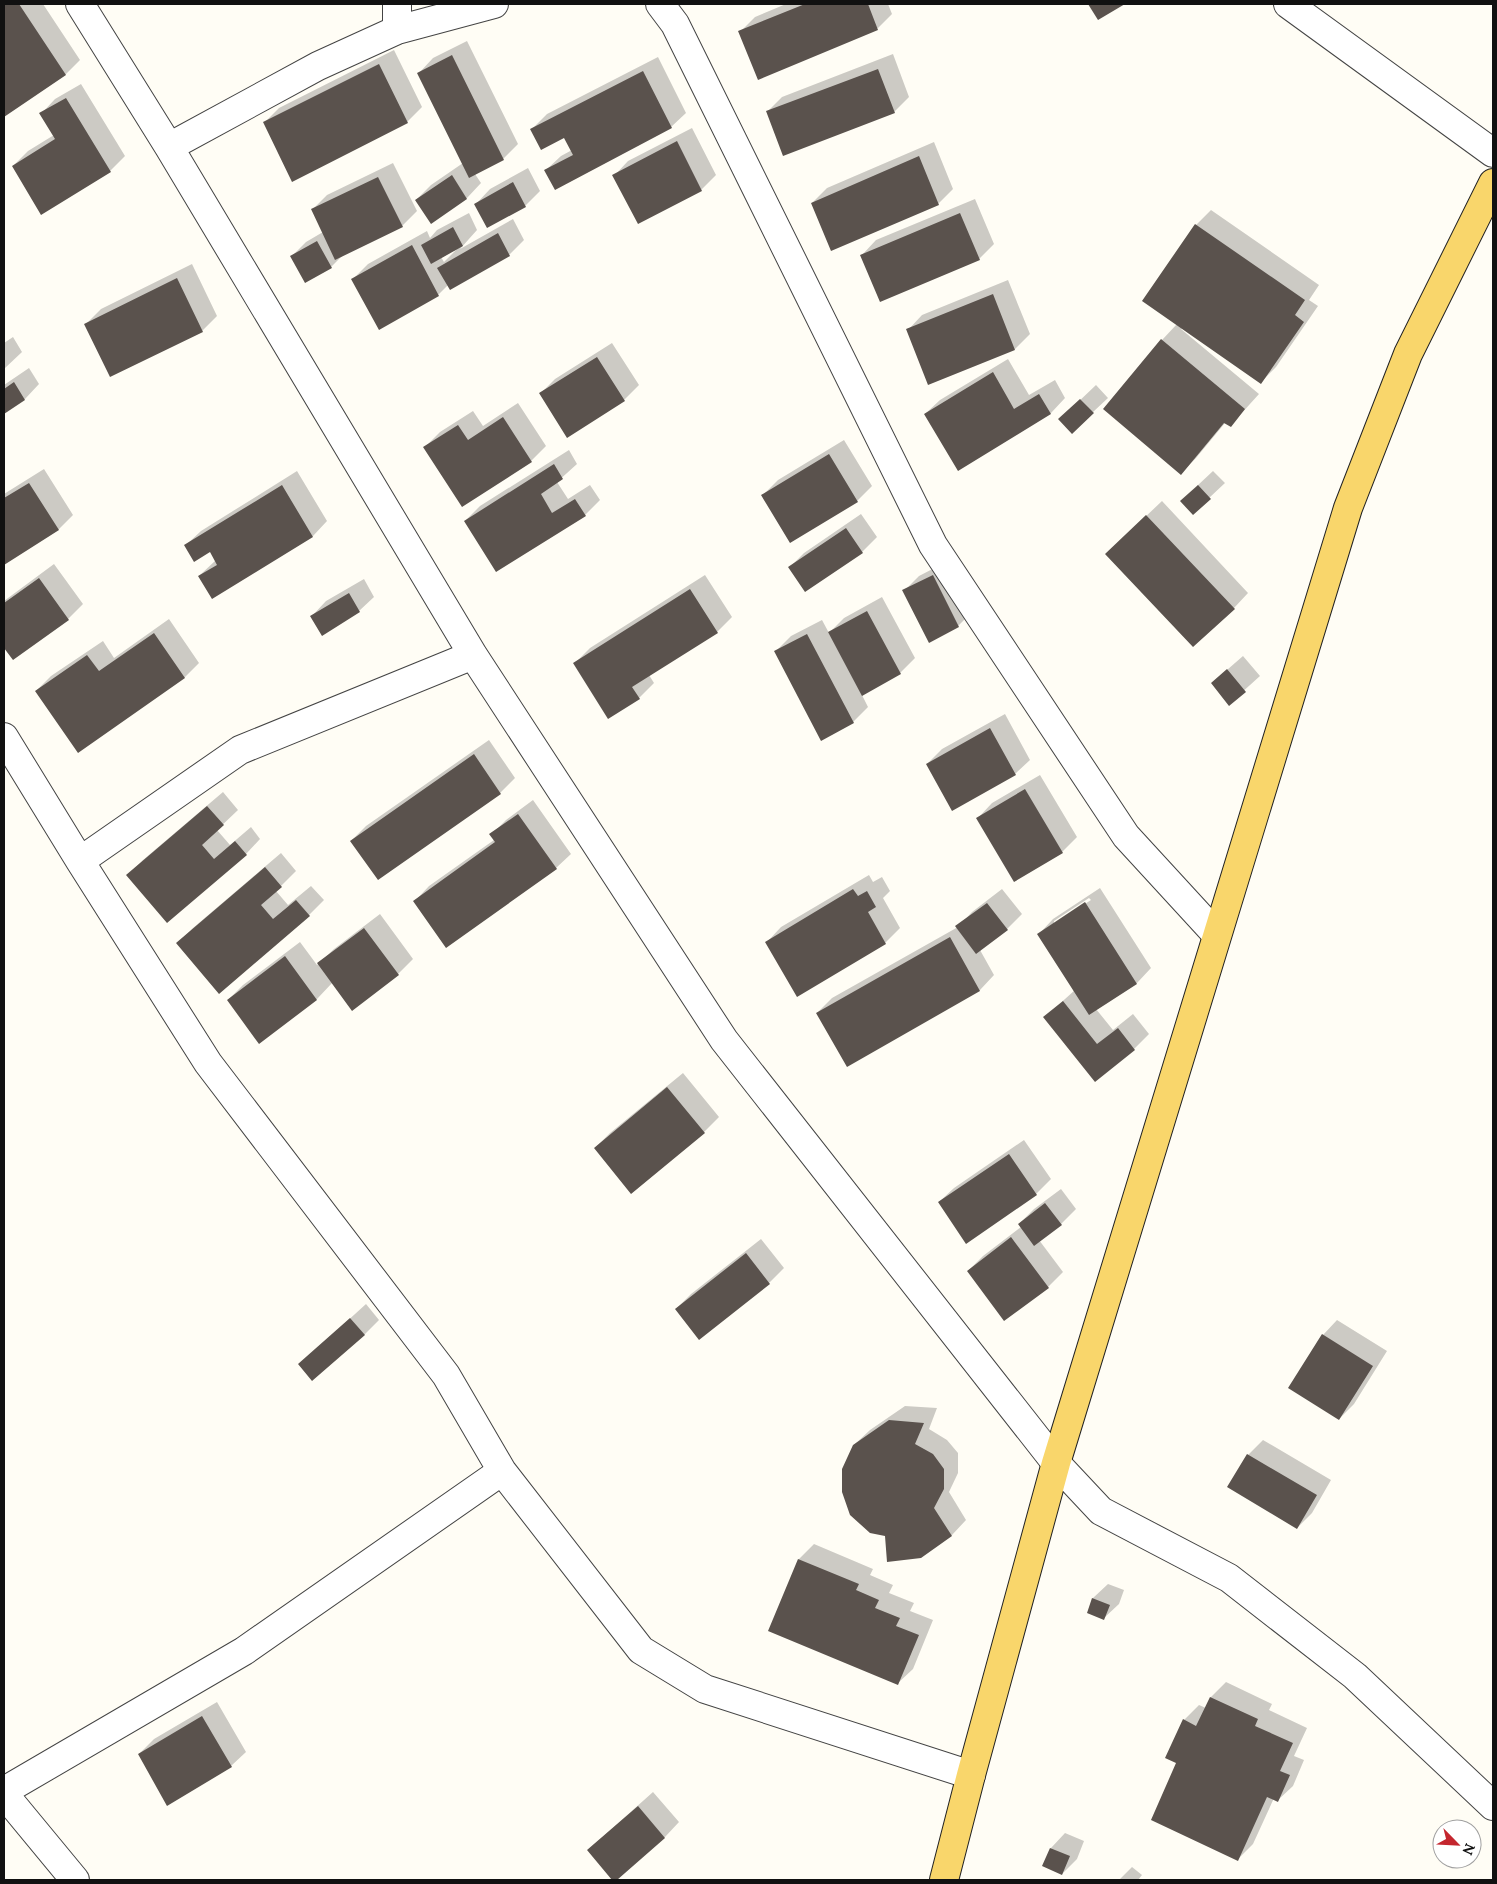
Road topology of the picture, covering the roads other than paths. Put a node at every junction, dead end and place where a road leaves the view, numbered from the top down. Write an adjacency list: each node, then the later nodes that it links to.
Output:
1 (80, 4): 6 (street)
2 (494, 4): 5 (street)
3 (660, 4): 12 (street)
4 (1288, 4): 7 (street)
5 (397, 17): 6 (street)
6 (169, 147): 9 (street)
7 (1493, 153)
8 (1493, 183): 12 (main road)
9 (473, 655): 11 (street); 13 (street)
10 (4, 737): 11 (street)
11 (80, 861): 14 (street)
12 (1216, 934): 13 (main road)
13 (1056, 1463): 15 (main road); 17 (street)
14 (502, 1471): 15 (street); 16 (street)
15 (971, 1775): 19 (main road)
16 (4, 1793): 18 (street)
17 (1493, 1806)
18 (75, 1880)
19 (944, 1880)

